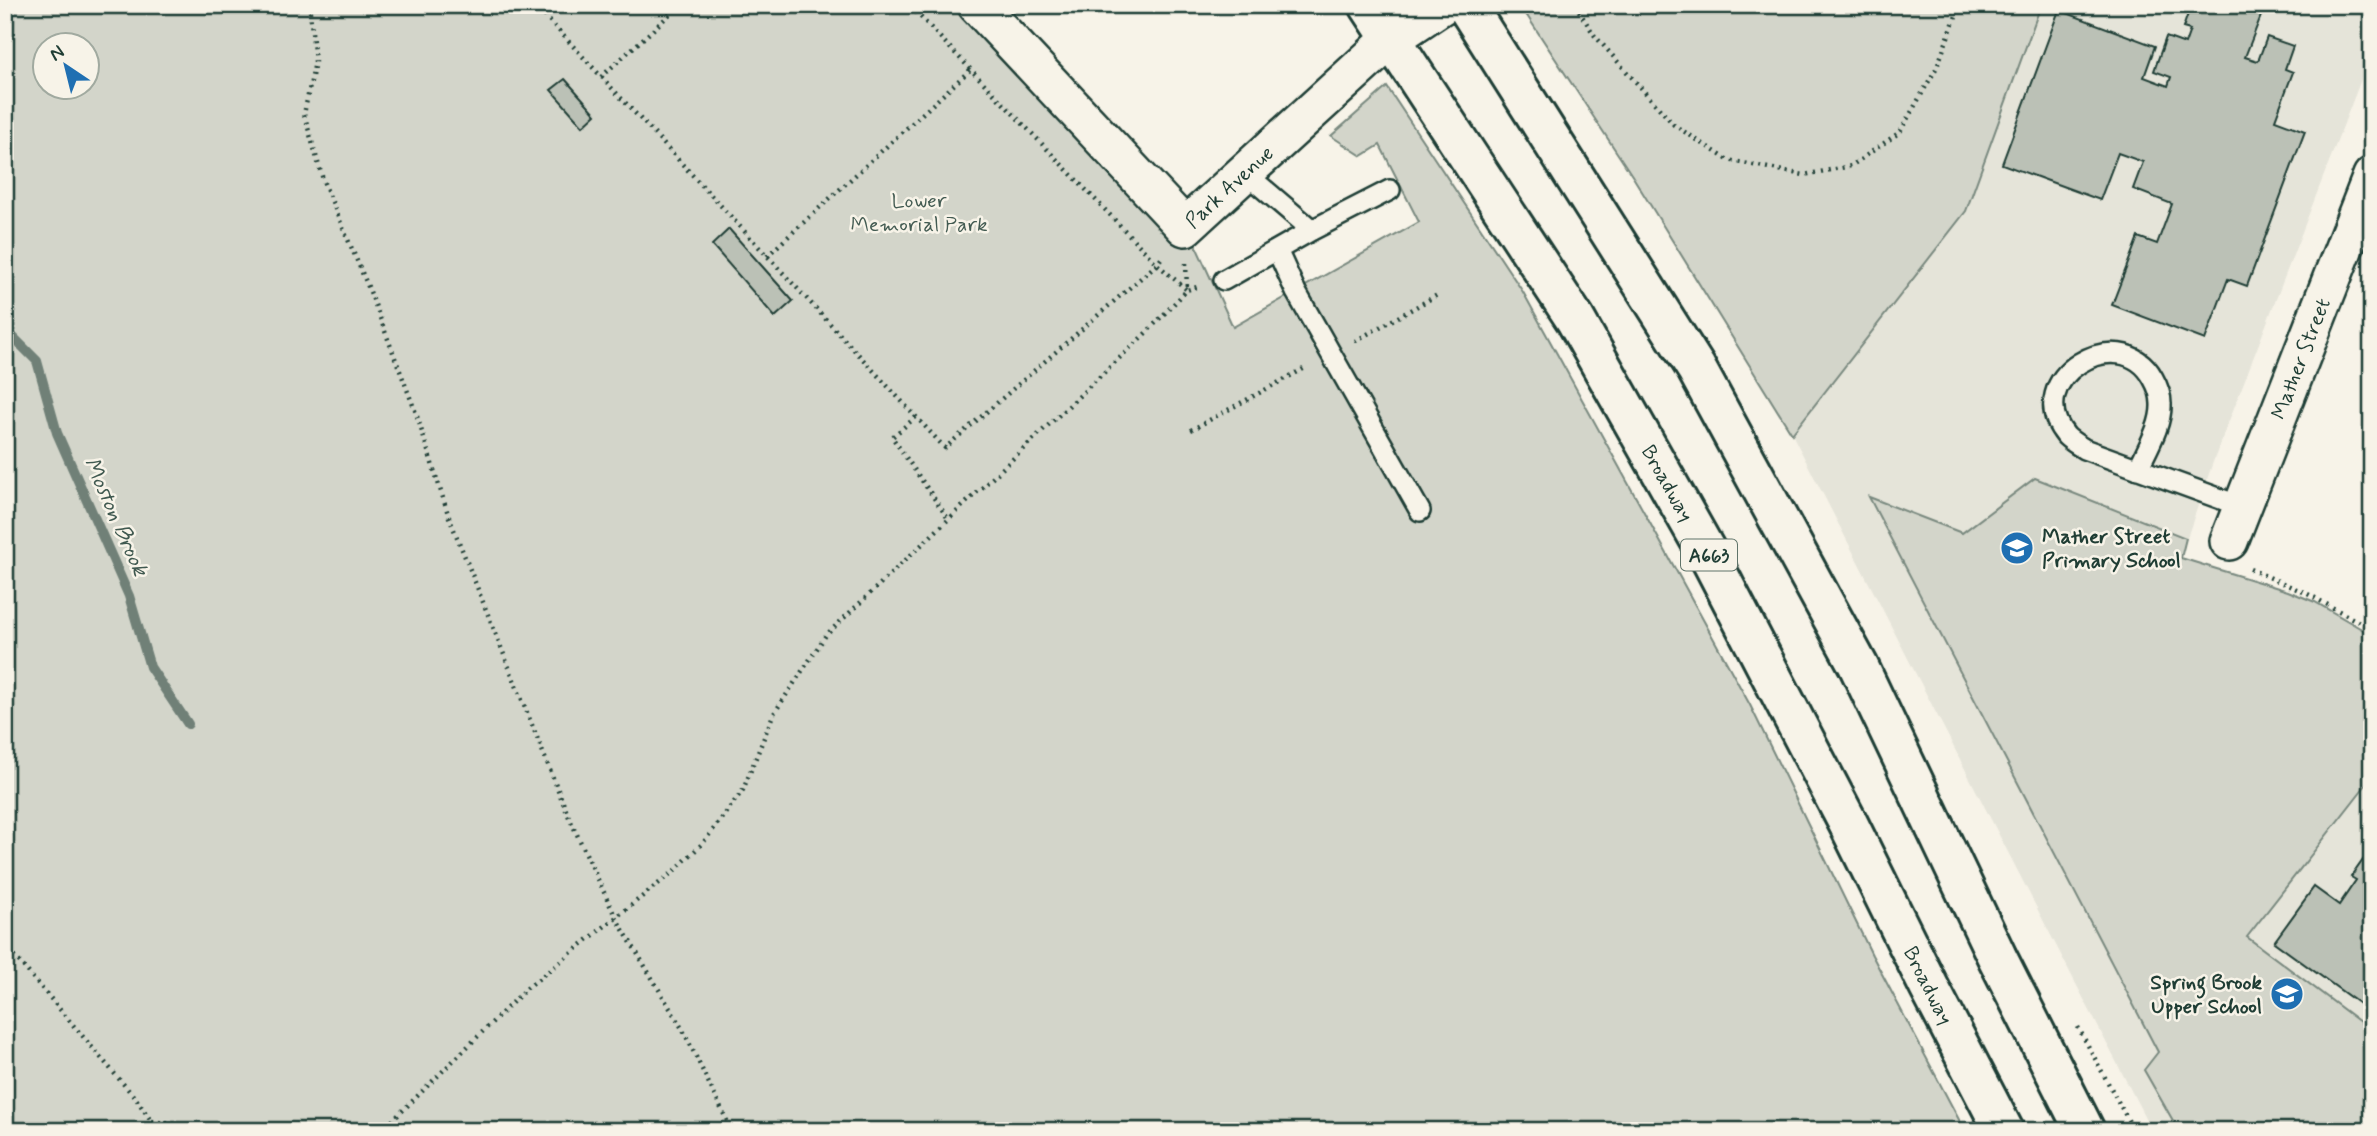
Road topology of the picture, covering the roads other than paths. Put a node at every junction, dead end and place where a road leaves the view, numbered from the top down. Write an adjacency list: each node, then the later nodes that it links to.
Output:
1 (977, 5): 6 (street, Park Avenue)
2 (1369, 5): 5 (highway, Broadway / A663)
3 (1442, 5): 5 (street, Park Avenue)
4 (1466, 5): 17 (highway)
5 (1391, 39): 6 (street, Park Avenue); 16 (highway, Broadway / A663)
6 (1244, 172): 9 (lane)
7 (2372, 176): 13 (street, Mather Street)
8 (1390, 190): 9 (lane)
9 (1312, 230): 10 (lane)
10 (1277, 250): 11 (lane); 14 (lane)
11 (1224, 280)
12 (2138, 469): 12 (lane); 13 (lane)
13 (2243, 507): 15 (street, Mather Street)
14 (1420, 511)
15 (2229, 541)
16 (2004, 1131)
17 (2085, 1131)

